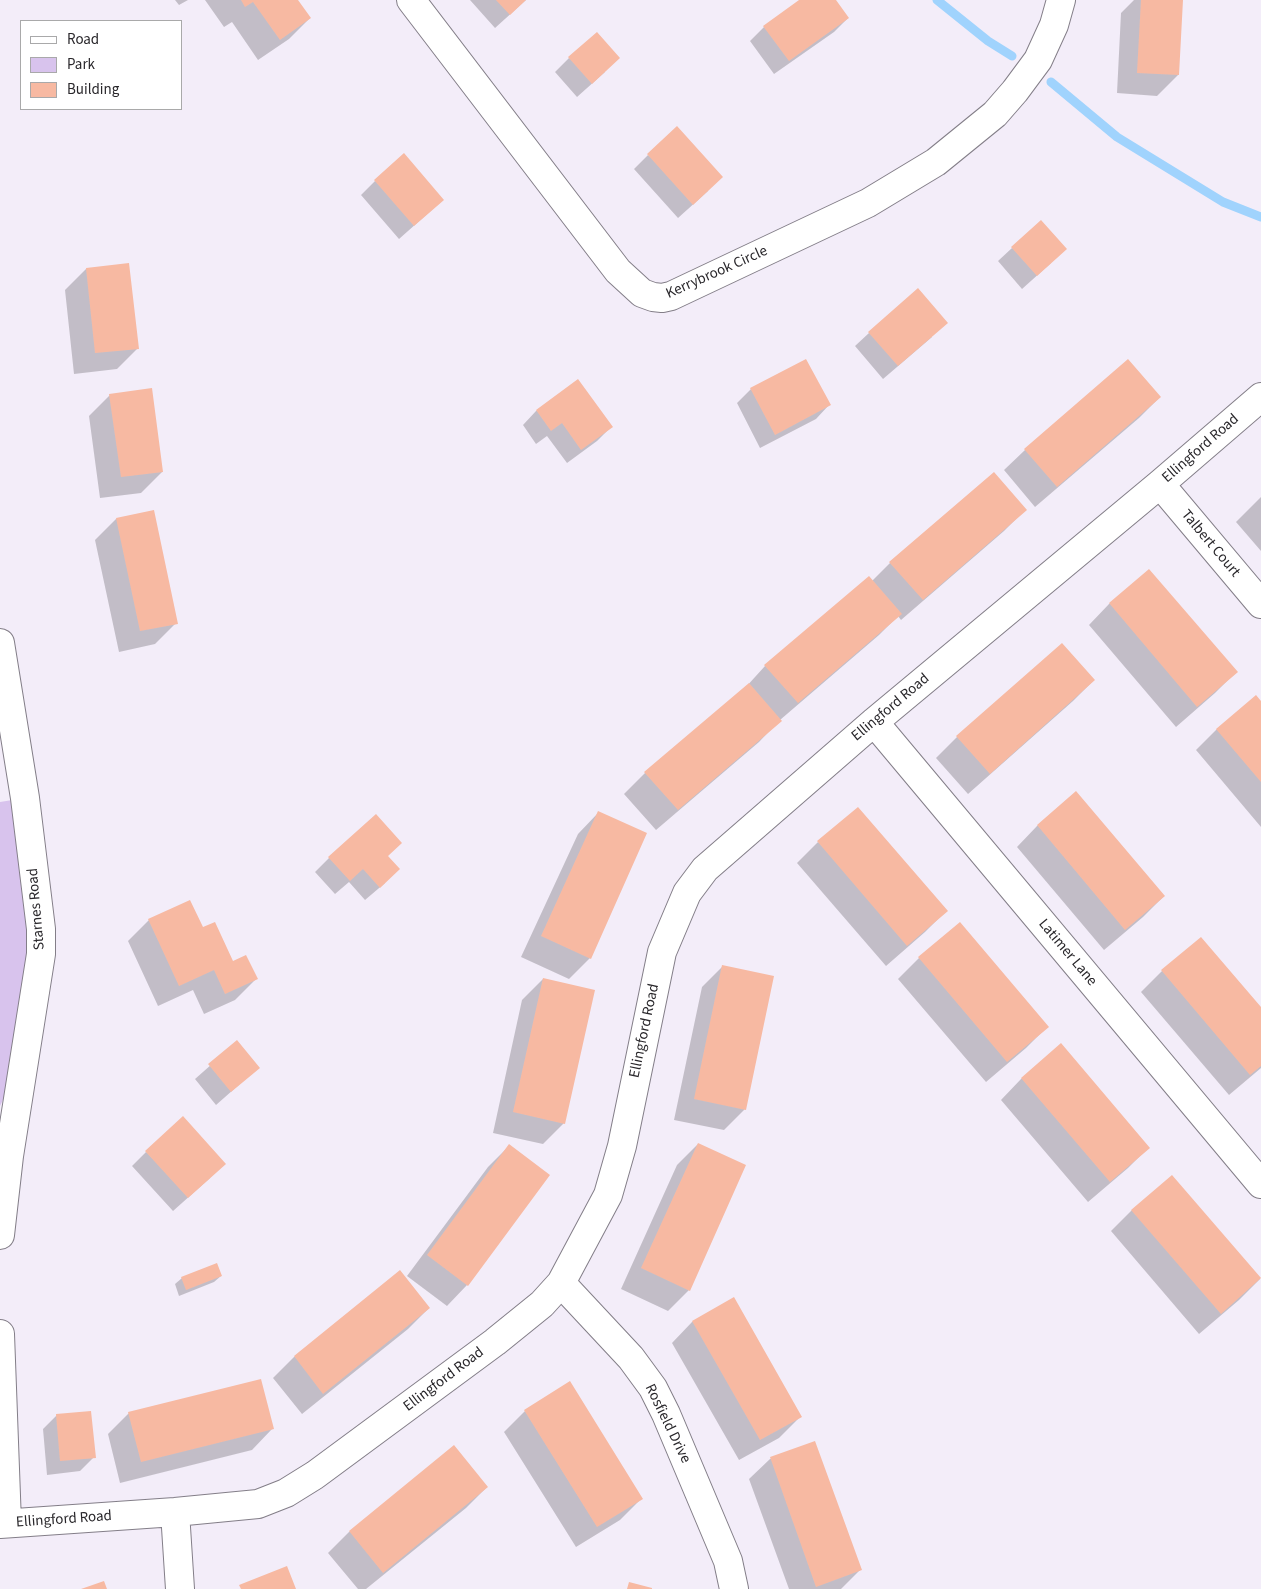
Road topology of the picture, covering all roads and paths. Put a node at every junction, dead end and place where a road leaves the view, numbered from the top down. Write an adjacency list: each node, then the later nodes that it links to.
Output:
1 (411, 0): 2 (street, Kerrybrook Circle)
2 (1060, 0)
3 (1261, 397): 4 (street, Ellingford Road)
4 (1160, 484): 5 (street, Talbert Court); 7 (street, Ellingford Road)
5 (1261, 604)
6 (0, 643): 9 (street, Starnes Road)
7 (874, 722): 8 (street, Latimer Lane); 10 (street, Ellingford Road)
8 (1261, 1184)
9 (0, 1235)
10 (561, 1283): 12 (street, Ellingford Road); 15 (street, Rosfield Drive)
11 (0, 1334): 13 (street)
12 (175, 1512): 13 (street, Ellingford Road); 14 (street)
13 (4, 1524)
14 (180, 1589)
15 (734, 1589)

